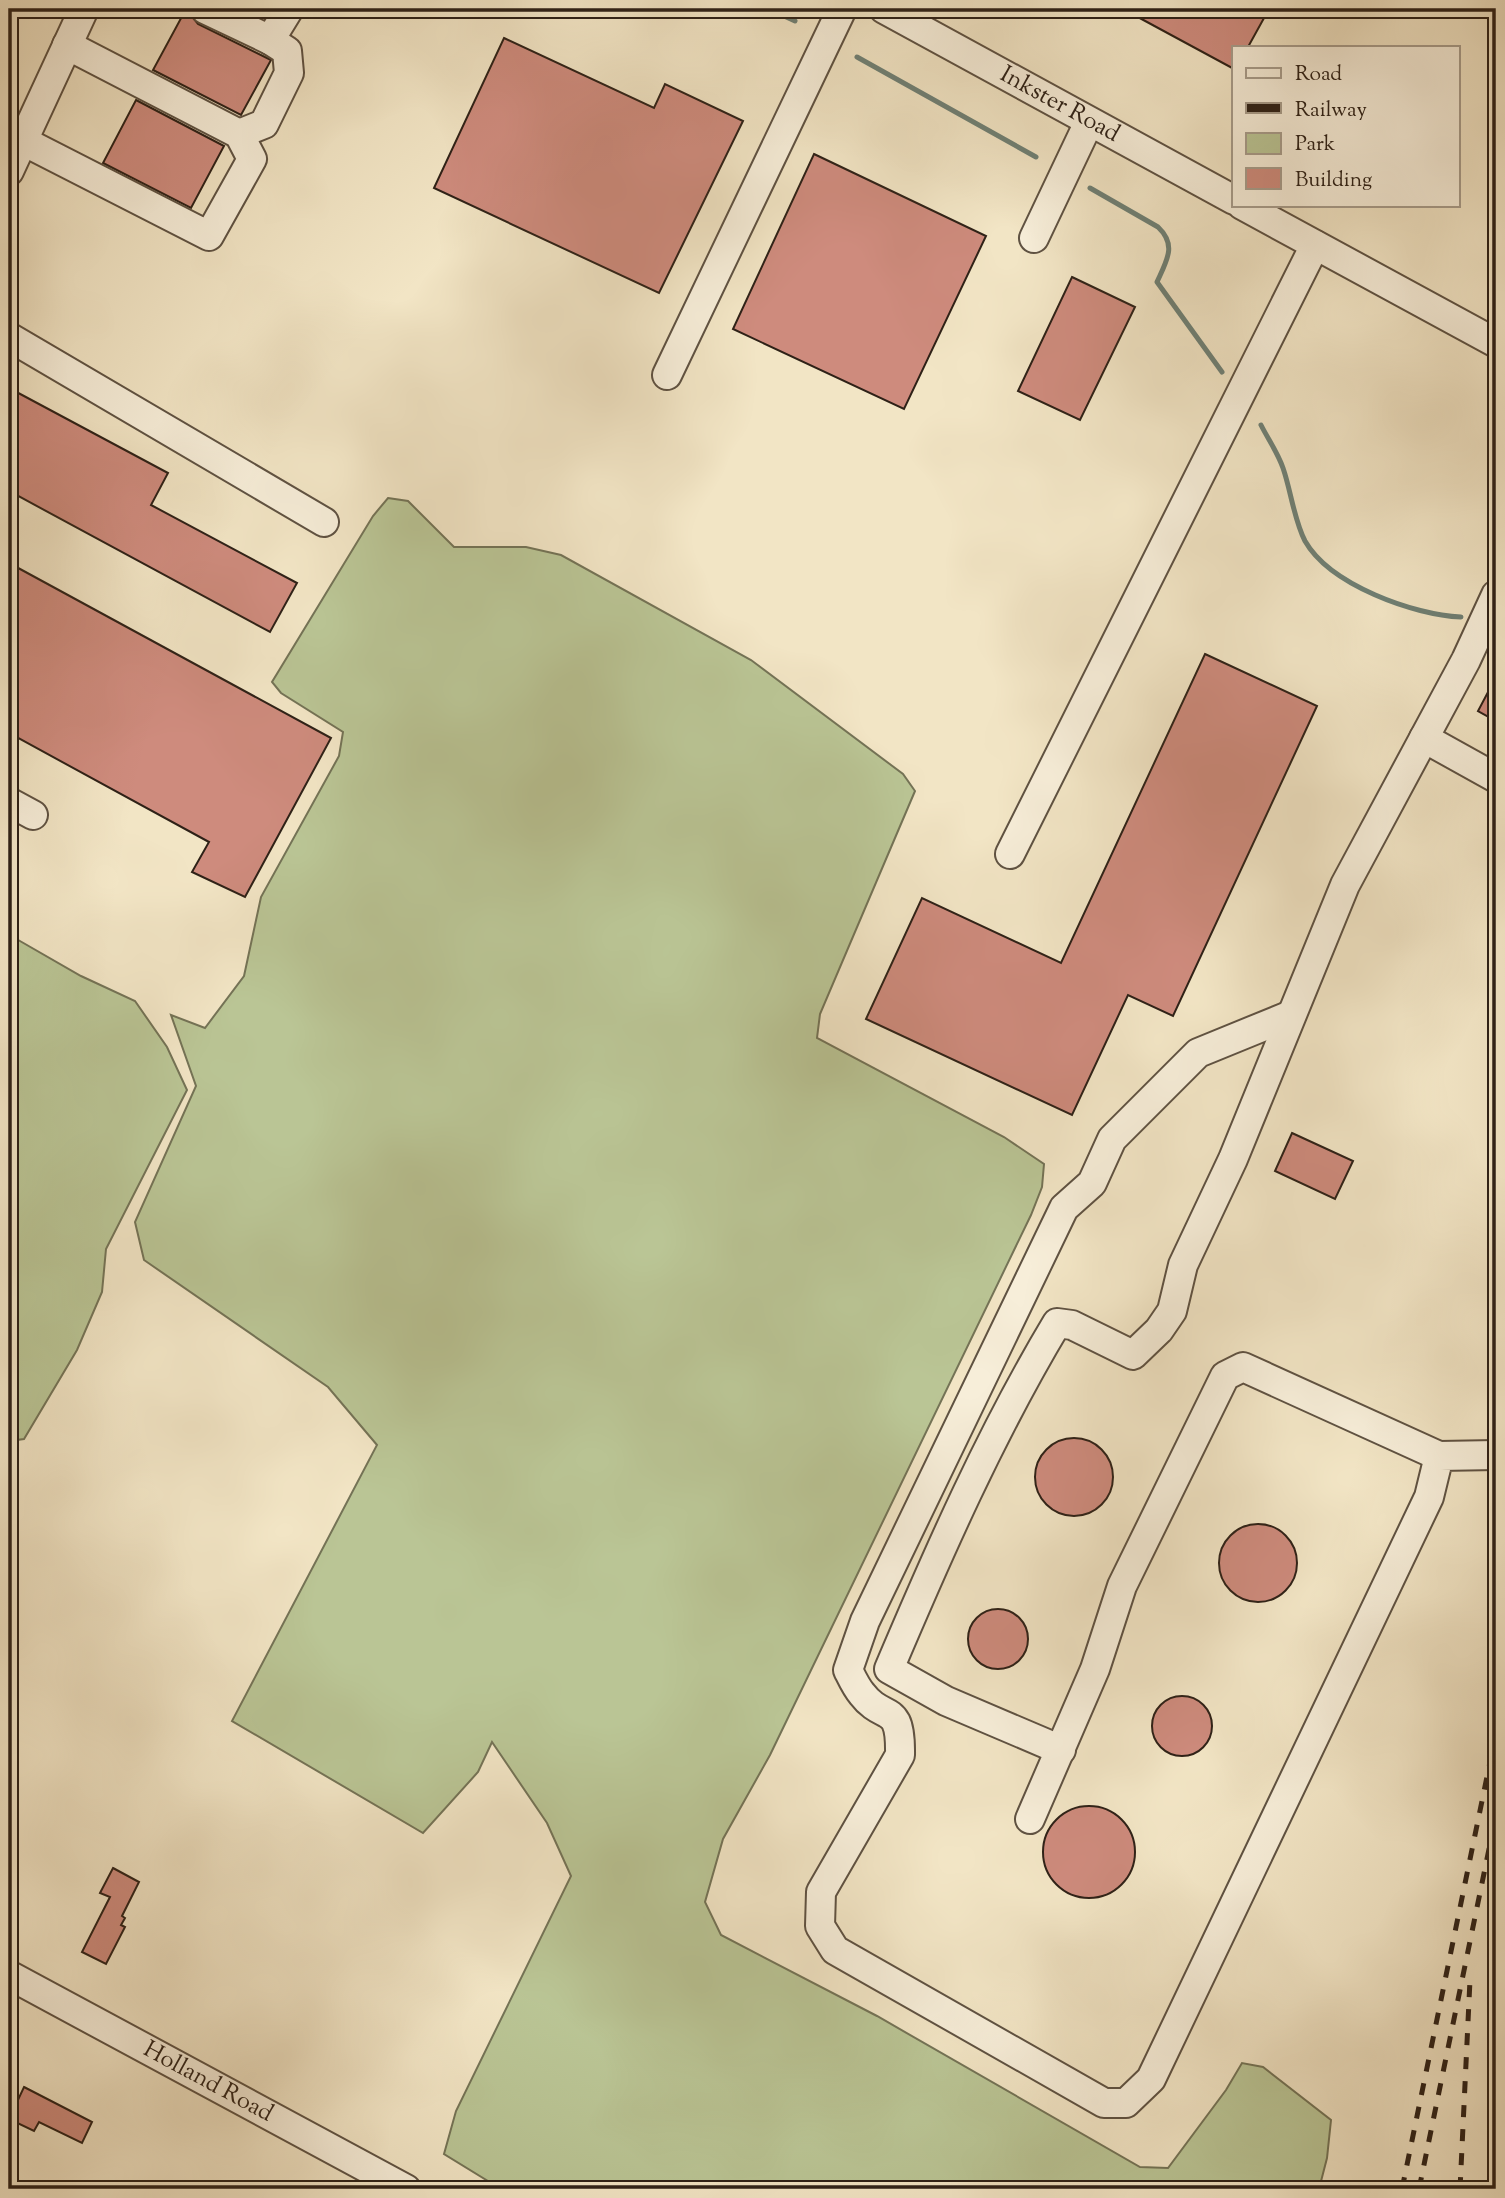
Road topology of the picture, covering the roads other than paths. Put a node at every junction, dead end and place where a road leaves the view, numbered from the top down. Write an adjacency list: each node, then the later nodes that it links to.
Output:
1 (84, 9): 7 (street)
2 (205, 9): 6 (street)
3 (289, 9): 6 (street)
4 (842, 9): 18 (street)
5 (885, 9): 8 (street, Inkster Road)
6 (270, 40): 9 (street)
7 (67, 45): 9 (street); 10 (street)
8 (1089, 122): 12 (street, Inkster Road); 14 (street)
9 (239, 134): 10 (street)
10 (23, 141): 11 (street)
11 (9, 171)
12 (1232, 199)
13 (1244, 206): 15 (street)
14 (1034, 238)
15 (1315, 244): 17 (street); 25 (street)
16 (9, 337): 19 (street)
17 (1496, 343)
18 (667, 375)
19 (324, 522)
20 (1496, 595): 21 (street)
21 (1424, 738): 22 (street); 26 (street)
22 (1496, 779)
23 (9, 802): 24 (street)
24 (33, 815)
25 (1010, 854)
26 (1292, 1015): 28 (street); 29 (street)
27 (1496, 1455): 28 (street)
28 (1439, 1456): 29 (street)
29 (1061, 1749): 30 (street)
30 (1030, 1819)
31 (9, 1975): 32 (street, Holland Road)
32 (395, 2186)

